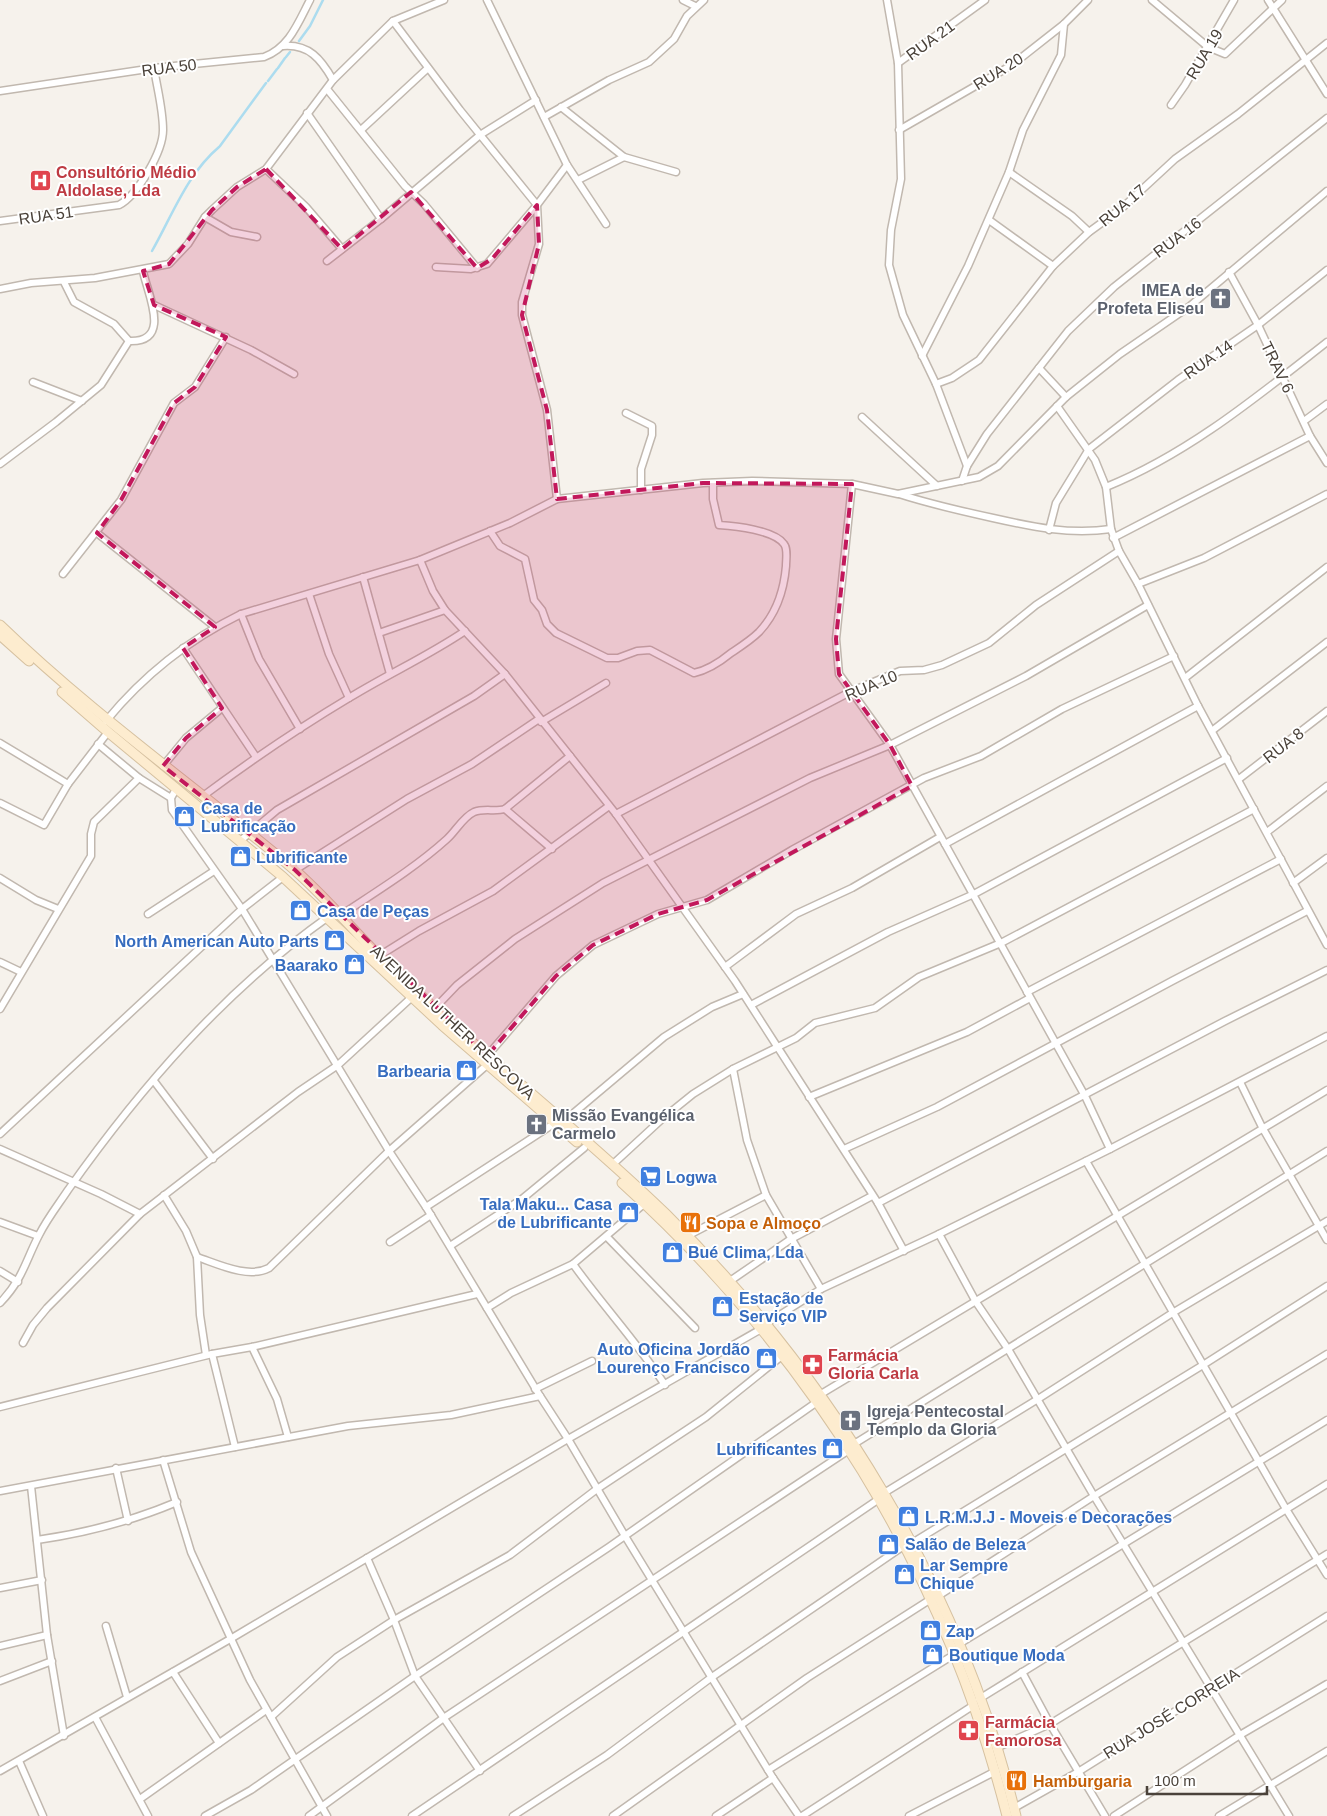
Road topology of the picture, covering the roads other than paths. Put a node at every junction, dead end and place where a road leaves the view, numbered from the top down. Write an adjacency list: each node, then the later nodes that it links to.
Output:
1 (310, 0): 18 (street, RUA 50)
2 (444, 0): 15 (street)
3 (487, 0): 28 (street)
4 (684, 0): 13 (street)
5 (704, 0): 13 (street)
6 (887, 0): 21 (street)
7 (985, 0): 21 (street, RUA 21)
8 (1088, 0): 16 (street, RUA 20)
9 (1152, 0): 19 (street)
10 (1234, 0): 19 (street, RUA 19)
11 (1268, 0): 14 (street)
12 (1282, 0): 14 (street)
13 (695, 6): 30 (street)
14 (1272, 7): 19 (street); 20 (street)
15 (393, 21): 23 (street); 24 (street)
16 (1064, 24): 35 (street, RUA 20); 41 (street)
17 (1327, 43): 20 (street, RUA 17)
18 (283, 46): 22 (street, RUA 50); 24 (street)
19 (1208, 47): 29 (street, RUA 19)
20 (1305, 60): 27 (street); 51 (street, RUA 17)
21 (898, 63): 35 (street)
22 (154, 68): 26 (street, RUA 50); 49 (street, RUA 51)
23 (428, 68): 34 (street); 36 (street)
24 (333, 80): 25 (street)
25 (327, 89): 31 (street); 34 (street)
26 (0, 91)
27 (1327, 94)
28 (536, 100): 32 (street); 36 (street)
29 (1171, 105)
30 (561, 107): 32 (street); 37 (street)
31 (307, 113): 39 (street); 47 (street)
32 (544, 117): 38 (street)
33 (1327, 118): 69 (street, RUA 16)
34 (362, 130): 44 (street)
35 (899, 130): 68 (street)
36 (480, 135): 44 (street); 45 (street)
37 (624, 158): 40 (street); 42 (street)
38 (567, 165): 42 (street); 45 (street)
39 (266, 169): 46 (street); 53 (street)
40 (676, 172)
41 (1009, 172): 48 (street); 51 (street)
42 (578, 180): 50 (street)
43 (1327, 191): 60 (street)
44 (411, 192): 47 (street); 57 (street)
45 (537, 205): 57 (street); 94 (street)
46 (205, 217): 52 (street); 59 (street)
47 (381, 219): 53 (street)
48 (989, 220): 55 (street); 68 (street)
49 (0, 222)
50 (606, 224)
51 (1088, 232): 55 (street, RUA 17)
52 (258, 237)
53 (342, 249): 54 (street)
54 (327, 261)
55 (1053, 266): 73 (street, RUA 17)
56 (436, 267): 57 (street)
57 (477, 268)
58 (1327, 270): 64 (street, RUA 14)
59 (143, 271): 61 (street); 63 (street)
60 (1229, 272): 64 (street, TRAV 6); 74 (street)
61 (64, 282): 62 (street); 66 (street)
62 (0, 289)
63 (154, 305): 65 (street); 66 (street)
64 (1258, 324): 71 (street, TRAV 6); 82 (street, RUA 14)
65 (226, 337): 70 (street); 98 (street)
66 (129, 341): 75 (street)
67 (1327, 342): 71 (street)
68 (922, 356): 73 (street)
69 (1038, 368): 74 (street); 85 (street, RUA 16)
70 (294, 374)
71 (1283, 376): 80 (street, TRAV 6); 90 (street)
72 (33, 382): 75 (street)
73 (936, 384): 85 (street)
74 (1066, 397): 77 (street)
75 (82, 401): 84 (street)
76 (1327, 404): 80 (street)
77 (1057, 406): 82 (street); 86 (street)
78 (626, 414): 91 (street)
79 (862, 417): 89 (street)
80 (1304, 421): 81 (street, TRAV 6)
81 (1310, 436): 83 (street, TRAV 6); 99 (street)
82 (1089, 449): 90 (street); 96 (street)
83 (1327, 463)
84 (0, 464)
85 (967, 466): 86 (street, RUA 16)
86 (962, 481): 89 (street)
87 (713, 483): 88 (street); 91 (street); 97 (street)
88 (852, 484): 92 (street); 122 (street)
89 (937, 486): 92 (street)
90 (1106, 487): 95 (street)
91 (641, 490): 94 (street)
92 (898, 494): 96 (street)
93 (1327, 494): 105 (street)
94 (557, 499): 97 (street)
95 (1111, 529): 96 (street); 99 (street)
96 (1049, 530)
97 (490, 531): 101 (street)
98 (97, 533): 103 (street); 111 (street)
99 (1113, 538): 100 (street)
100 (1119, 551): 105 (street); 122 (street, RUA 10)
101 (420, 560): 104 (street); 108 (street)
102 (1327, 567): 120 (street)
103 (62, 574)
104 (363, 576): 106 (street); 113 (street)
105 (1138, 584): 107 (street)
106 (309, 594): 109 (street); 123 (street)
107 (1148, 605): 117 (street); 134 (street)
108 (445, 610): 112 (street); 113 (street)
109 (241, 614): 111 (street); 129 (street)
110 (0, 625): 127 (main road, AVENIDA LUTHER RESCOVA)
111 (215, 627): 116 (street)
112 (465, 631): 118 (street); 119 (street)
113 (379, 633): 118 (street)
114 (0, 635): 131 (main road, AVENIDA LUTHER RESCOVA)
115 (1327, 642): 130 (street)
116 (183, 648): 125 (street); 127 (street)
117 (1174, 656): 120 (street); 142 (street)
118 (390, 674): 123 (street)
119 (505, 674): 128 (street); 152 (street)
120 (1185, 678): 124 (street)
121 (606, 683): 128 (street)
122 (852, 691): 134 (street); 151 (street, RUA 10)
123 (349, 698): 129 (street)
124 (1198, 706): 130 (street); 156 (street)
125 (222, 708): 136 (street); 138 (street)
126 (1327, 711): 140 (street, RUA 8)
127 (106, 721): 138 (main road, AVENIDA LUTHER RESCOVA)
128 (540, 721): 135 (street); 162 (street)
129 (300, 729): 136 (street)
130 (1213, 730): 137 (street)
131 (108, 732): 133 (street); 144 (main road, AVENIDA LUTHER RESCOVA)
132 (0, 743): 141 (street)
133 (98, 744): 139 (street); 141 (street)
134 (890, 746): 142 (street); 158 (street)
135 (570, 756): 148 (street); 149 (street)
136 (256, 757): 145 (street)
137 (1227, 758): 140 (street); 166 (street)
138 (163, 766): 145 (main road, AVENIDA LUTHER RESCOVA)
139 (139, 778): 146 (street); 168 (street)
140 (1238, 779): 150 (street)
141 (68, 784): 147 (street)
142 (912, 786): 154 (street); 167 (street)
143 (1327, 786): 153 (street)
144 (176, 789): 146 (street); 155 (main road, AVENIDA LUTHER RESCOVA)
145 (203, 796): 152 (main road, AVENIDA LUTHER RESCOVA)
146 (171, 798): 161 (street)
147 (0, 803)
148 (609, 806): 151 (street); 157 (street)
149 (504, 809): 157 (street); 172 (street)
150 (1254, 809): 153 (street); 174 (street)
151 (616, 814): 158 (street)
152 (249, 832): 155 (street); 162 (main road, AVENIDA LUTHER RESCOVA)
153 (1267, 832): 160 (street)
154 (940, 837): 156 (street); 179 (street)
155 (240, 841): 163 (main road, AVENIDA LUTHER RESCOVA)
156 (945, 844): 166 (street)
157 (552, 849): 176 (street)
158 (648, 858): 167 (street); 186 (street)
159 (1327, 858): 165 (street)
160 (1281, 859): 165 (street); 183 (street)
161 (214, 870): 169 (street); 171 (street)
162 (295, 870): 172 (main road, AVENIDA LUTHER RESCOVA)
163 (283, 877): 169 (street); 173 (main road, AVENIDA LUTHER RESCOVA)
164 (0, 878): 168 (street)
165 (1293, 883): 170 (street)
166 (974, 894): 174 (street); 185 (street)
167 (681, 907): 179 (street); 191 (street)
168 (58, 909): 181 (street)
169 (242, 909): 177 (street); 201 (street)
170 (1307, 911): 175 (street); 189 (street)
171 (148, 914)
172 (341, 915): 176 (main road, AVENIDA LUTHER RESCOVA)
173 (328, 917): 177 (street); 184 (main road, AVENIDA LUTHER RESCOVA)
174 (1000, 943): 183 (street); 190 (street)
175 (1327, 944)
176 (379, 956): 186 (main road, AVENIDA LUTHER RESCOVA)
177 (273, 959): 192 (street); 194 (street)
178 (0, 962): 181 (street)
179 (725, 967): 182 (street)
180 (1327, 970): 197 (street)
181 (21, 972): 187 (street)
182 (743, 994): 185 (street); 199 (street)
183 (1029, 995): 189 (street); 198 (street)
184 (412, 997): 191 (main road, AVENIDA LUTHER RESCOVA); 192 (street)
185 (751, 1005): 190 (street)
186 (435, 1008): 191 (main road, AVENIDA LUTHER RESCOVA)
187 (0, 1009)
188 (1327, 1036): 195 (street)
189 (1055, 1043): 197 (street); 203 (street)
190 (779, 1047): 193 (street); 198 (street)
191 (487, 1060): 199 (main road, AVENIDA LUTHER RESCOVA); 206 (street)
192 (338, 1064): 206 (street); 208 (street)
193 (734, 1069): 210 (street); 214 (street)
194 (154, 1081): 208 (street); 212 (street)
195 (1240, 1082): 200 (street); 205 (street)
196 (1327, 1090): 200 (street)
197 (1085, 1096): 205 (street); 216 (street)
198 (809, 1097): 203 (street)
199 (559, 1122): 202 (main road, AVENIDA LUTHER RESCOVA); 210 (main road, AVENIDA LUTHER RESCOVA); 218 (street)
200 (1262, 1127): 211 (street); 221 (street)
201 (0, 1134)
202 (584, 1148): 217 (main road, AVENIDA LUTHER RESCOVA); 232 (street)
203 (844, 1149): 215 (street)
204 (0, 1150): 212 (street)
205 (1110, 1150): 209 (street)
206 (389, 1151): 218 (street); 234 (street)
207 (1327, 1151): 211 (street)
208 (213, 1159): 213 (street)
209 (1086, 1162): 221 (street); 225 (street)
210 (612, 1165): 227 (main road, AVENIDA LUTHER RESCOVA)
211 (1289, 1174): 224 (street); 236 (street)
212 (74, 1182): 219 (street); 226 (street)
213 (164, 1195): 219 (street); 234 (street)
214 (766, 1195): 227 (street); 229 (street)
215 (872, 1196): 216 (street); 229 (street)
216 (878, 1202): 233 (street)
217 (645, 1203): 228 (street); 247 (main road, AVENIDA LUTHER RESCOVA)
218 (426, 1207): 220 (street)
219 (140, 1214): 249 (street)
220 (431, 1215): 231 (street); 232 (street)
221 (1117, 1216): 236 (street); 243 (street)
222 (1327, 1221): 224 (street)
223 (0, 1222): 226 (street)
224 (1318, 1226): 230 (street); 246 (street)
225 (939, 1234): 233 (street); 243 (street)
226 (38, 1236): 239 (street)
227 (688, 1236): 238 (main road, AVENIDA LUTHER RESCOVA)
228 (606, 1237): 235 (street); 248 (street)
229 (791, 1239): 238 (street); 241 (street)
230 (1327, 1240)
231 (390, 1242)
232 (450, 1246): 242 (street)
233 (904, 1251): 241 (street)
234 (197, 1257): 252 (street)
235 (574, 1264): 245 (street); 257 (street)
236 (1146, 1266): 246 (street); 251 (street)
237 (0, 1271): 239 (street)
238 (730, 1281): 247 (main road, AVENIDA LUTHER RESCOVA)
239 (18, 1282): 244 (street)
240 (1327, 1286): 256 (street)
241 (821, 1289): 247 (street)
242 (478, 1294): 245 (street); 250 (street)
243 (976, 1302): 251 (street); 260 (street)
244 (0, 1303)
245 (487, 1308): 258 (street)
246 (1174, 1312): 256 (street); 261 (street)
247 (765, 1326): 254 (main road, AVENIDA LUTHER RESCOVA); 257 (street); 260 (main road, AVENIDA LUTHER RESCOVA)
248 (695, 1328)
249 (23, 1343)
250 (252, 1347): 252 (street); 265 (street)
251 (1008, 1349): 261 (street); 268 (street)
252 (209, 1354): 262 (street); 267 (street)
253 (1327, 1354): 263 (street)
254 (783, 1355): 260 (main road, AVENIDA LUTHER RESCOVA); 275 (street)
255 (592, 1361): 258 (street)
256 (1203, 1365): 263 (street); 269 (street)
257 (665, 1385): 266 (street)
258 (535, 1389): 259 (street)
259 (540, 1396): 265 (street); 266 (street)
260 (819, 1398): 268 (main road, AVENIDA LUTHER RESCOVA); 282 (street)
261 (1038, 1399): 269 (street); 277 (street)
262 (0, 1408)
263 (1231, 1412): 271 (street); 278 (street)
264 (1327, 1420): 271 (street)
265 (288, 1437): 267 (street)
266 (568, 1439): 275 (street); 287 (street)
267 (235, 1447): 270 (street)
268 (852, 1447): 277 (main road, AVENIDA LUTHER RESCOVA); 291 (street)
269 (1068, 1448): 278 (street); 284 (street)
270 (163, 1460): 272 (street); 279 (street)
271 (1260, 1460): 280 (street); 285 (street)
272 (116, 1468): 274 (street); 281 (street)
273 (1327, 1484): 280 (street)
274 (31, 1486): 276 (street); 283 (street)
275 (597, 1489): 282 (street); 296 (street)
276 (0, 1491)
277 (882, 1496): 284 (main road, AVENIDA LUTHER RESCOVA); 298 (street)
278 (1094, 1496): 285 (street); 294 (street)
279 (177, 1502): 281 (street); 300 (street)
280 (1286, 1509): 288 (street); 293 (street)
281 (128, 1521): 283 (street)
282 (625, 1536): 291 (street); 308 (street)
283 (38, 1540): 290 (street)
284 (909, 1544): 294 (main road, AVENIDA LUTHER RESCOVA); 309 (street)
285 (1123, 1544): 293 (street); 302 (street)
286 (1327, 1554): 288 (street)
287 (367, 1558): 296 (street); 300 (street)
288 (1318, 1560): 289 (street); 301 (street)
289 (1327, 1575)
290 (42, 1580): 292 (street); 299 (street)
291 (652, 1580): 298 (street); 318 (street)
292 (0, 1588)
293 (1154, 1591): 301 (street); 307 (street)
294 (935, 1598): 302 (main road, AVENIDA LUTHER RESCOVA); 304 (main road, AVENIDA LUTHER RESCOVA); 320 (street)
295 (1327, 1616): 312 (street, RUA JOSÉ CORREIA)
296 (394, 1620): 308 (street); 317 (street)
297 (106, 1626): 313 (street)
298 (684, 1630): 309 (street); 330 (street)
299 (47, 1635): 303 (street); 305 (street)
300 (232, 1638): 306 (street); 315 (street)
301 (1184, 1641): 312 (street); 319 (street)
302 (959, 1644): 314 (main road, AVENIDA LUTHER RESCOVA)
303 (0, 1646)
304 (955, 1654): 314 (main road, AVENIDA LUTHER RESCOVA); 328 (street)
305 (52, 1661): 310 (street); 322 (street)
306 (174, 1672): 313 (street); 323 (street)
307 (1022, 1672): 314 (street); 319 (street)
308 (415, 1676): 318 (street); 326 (street)
309 (712, 1677): 320 (street); 344 (street)
310 (0, 1680)
311 (1327, 1684): 321 (street)
312 (1212, 1687): 321 (street); 332 (street, RUA JOSÉ CORREIA)
313 (127, 1697): 316 (street)
314 (977, 1702): 324 (main road, AVENIDA LUTHER RESCOVA); 331 (main road, AVENIDA LUTHER RESCOVA); 347 (street)
315 (266, 1710): 317 (street); 323 (street)
316 (95, 1717): 322 (street); 335 (street)
317 (271, 1717): 326 (street)
318 (445, 1717): 330 (street); 336 (street)
319 (1050, 1724): 324 (street); 332 (street)
320 (741, 1725): 328 (street); 345 (street)
321 (1240, 1735): 334 (street); 351 (street)
322 (64, 1736): 327 (street)
323 (219, 1743): 335 (street)
324 (996, 1748): 337 (main road, AVENIDA LUTHER RESCOVA)
325 (1327, 1751): 334 (street)
326 (295, 1759): 336 (street); 340 (street)
327 (19, 1761): 329 (street); 338 (street)
328 (768, 1770): 333 (street)
329 (0, 1771)
330 (480, 1771): 343 (street)
331 (996, 1771): 348 (street); 349 (main road, AVENIDA LUTHER RESCOVA)
332 (1078, 1772): 337 (street, RUA JOSÉ CORREIA); 350 (street)
333 (773, 1778): 346 (street); 347 (street)
334 (1270, 1785): 352 (street); 353 (street)
335 (140, 1799): 339 (street)
336 (322, 1807): 341 (street); 342 (street)
337 (1015, 1812)
338 (43, 1816)
339 (148, 1816)
340 (205, 1816)
341 (309, 1816)
342 (326, 1816)
343 (412, 1816)
344 (513, 1816)
345 (613, 1816)
346 (716, 1816)
347 (800, 1816)
348 (910, 1816)
349 (1008, 1816)
350 (1105, 1816)
351 (1114, 1816)
352 (1219, 1816)
353 (1289, 1816)

